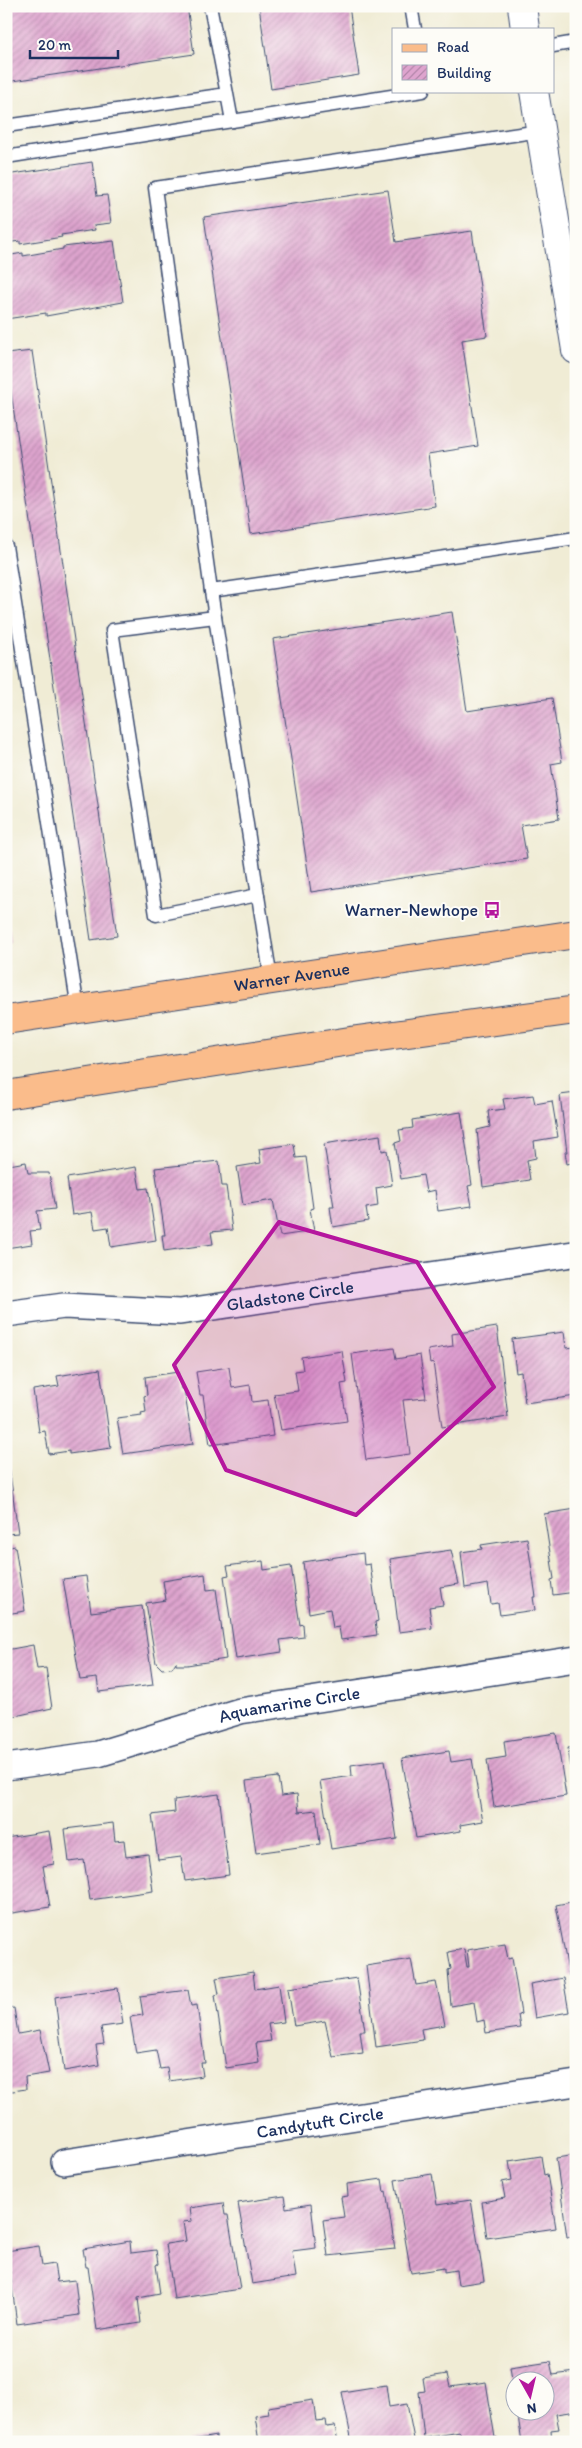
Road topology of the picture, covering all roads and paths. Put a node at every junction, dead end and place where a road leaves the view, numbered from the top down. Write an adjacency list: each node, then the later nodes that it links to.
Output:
1 (210, 6): 10 (lane)
2 (411, 6): 4 (lane)
3 (522, 6): 5 (street)
4 (415, 28)
5 (525, 28)
6 (576, 42): 7 (lane)
7 (554, 46)
8 (416, 92): 11 (lane)
9 (534, 92): 13 (street)
10 (228, 94): 11 (lane); 12 (lane)
11 (232, 120): 14 (lane)
12 (6, 126)
13 (540, 130): 15 (street); 18 (lane)
14 (6, 157)
15 (576, 350)
16 (576, 538): 18 (lane)
17 (6, 546): 23 (lane)
18 (211, 591): 19 (lane)
19 (215, 617): 20 (lane); 20 (lane)
20 (258, 895): 22 (lane)
21 (576, 934): 22 (main road, Warner Avenue)
22 (270, 980): 23 (main road, Warner Avenue)
23 (78, 1009): 25 (main road, Warner Avenue)
24 (576, 1010): 26 (main road)
25 (6, 1020)
26 (6, 1095)
27 (573, 1254): 28 (street, Gladstone Circle)
28 (6, 1314)
29 (576, 1659): 30 (street, Aquamarine Circle)
30 (6, 1767)
31 (576, 2083): 32 (street, Candytuft Circle)
32 (64, 2162)

